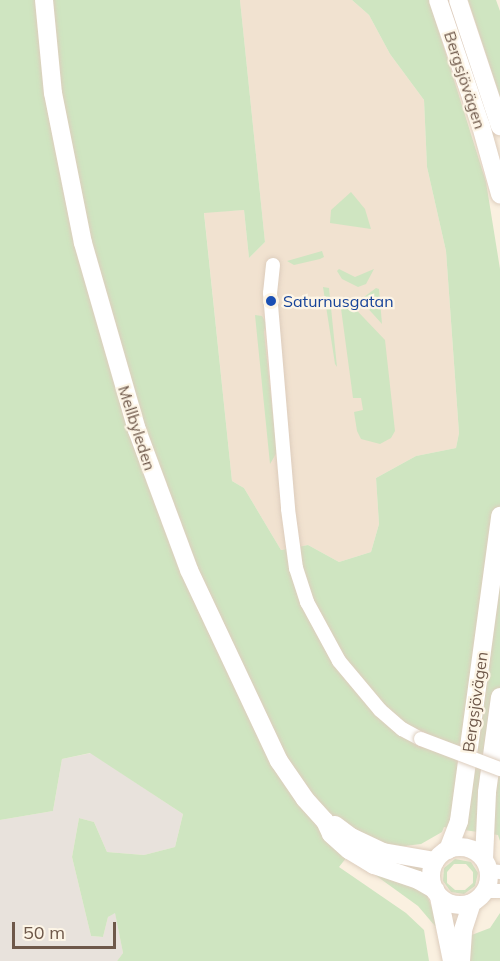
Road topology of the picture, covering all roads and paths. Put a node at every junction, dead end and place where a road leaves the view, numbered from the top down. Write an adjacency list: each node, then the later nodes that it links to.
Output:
1 (44, 0): 11 (main road, Mellbyleden)
2 (438, 0): 5 (main road, Bergsjövägen)
3 (458, 0): 4 (main road, Bergsjövägen)
4 (500, 126)
5 (498, 175): 6 (main road, Bergsjövägen)
6 (500, 194)
7 (273, 265): 10 (street, bridge)
8 (500, 516): 12 (main road, Bergsjövägen)
9 (500, 697): 13 (main road, Bergsjövägen)
10 (500, 769)
11 (325, 821): 12 (main road, Mellbyleden); 14 (main road, Mellbyleden)
12 (441, 855): 13 (main road); 14 (main road, Bergsjövägen)
13 (491, 867): 15 (main road, Bergsjövägen)
14 (437, 893): 15 (main road); 16 (main road, Bergsjövägen)
15 (486, 895): 17 (main road, Bergsjövägen)
16 (452, 961)
17 (461, 961)

